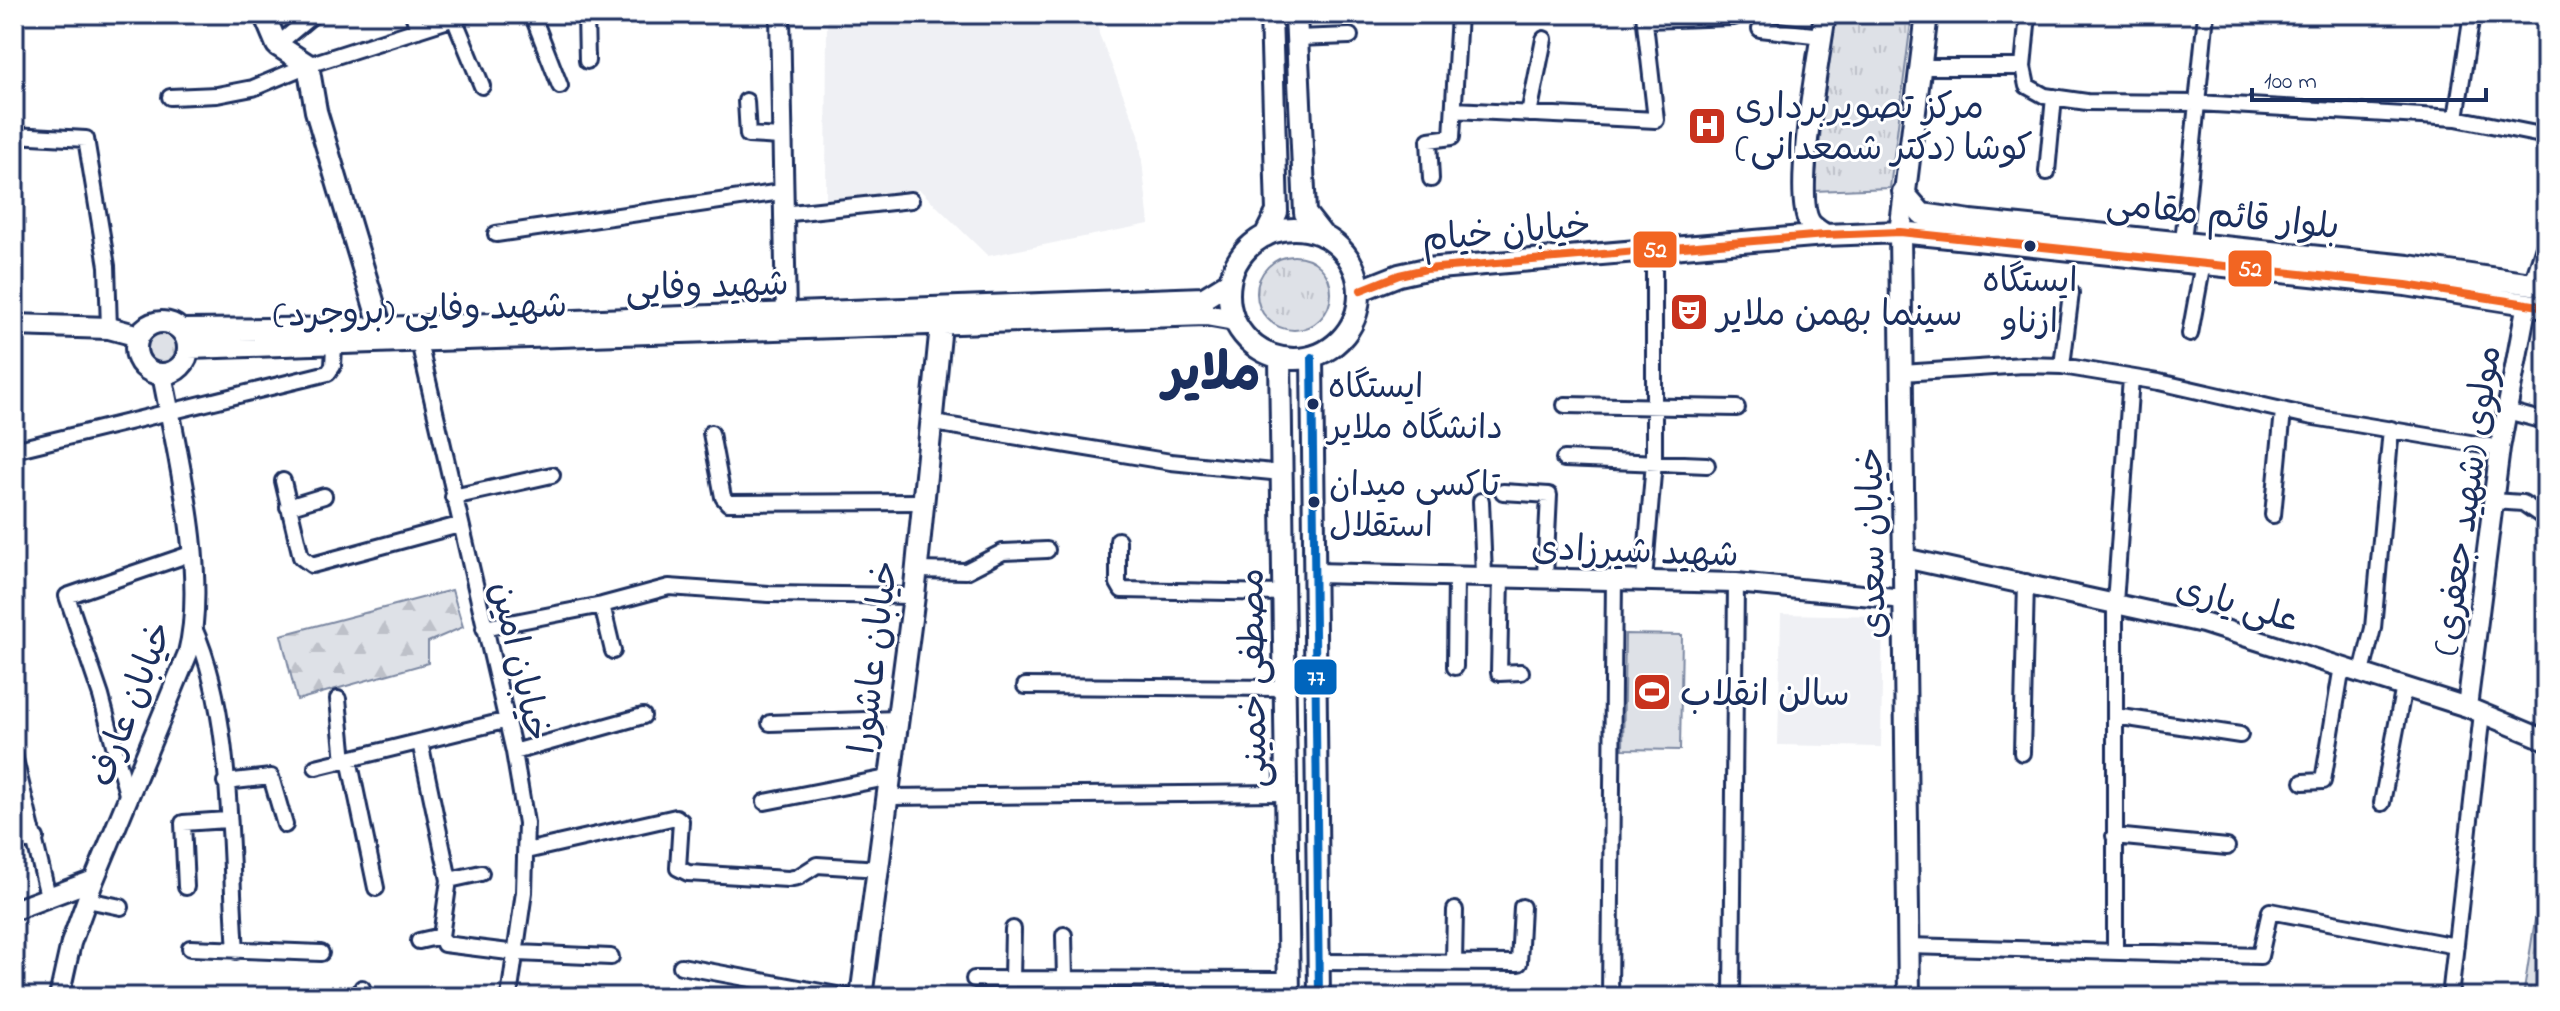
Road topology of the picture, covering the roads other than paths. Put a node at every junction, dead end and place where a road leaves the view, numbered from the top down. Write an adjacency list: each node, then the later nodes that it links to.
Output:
1 (264, 14): 24 (main road)
2 (314, 14): 24 (street)
3 (413, 14): 19 (street)
4 (532, 14): 30 (street)
5 (586, 14): 25 (street)
6 (780, 14): 40 (street)
7 (1271, 14): 51 (main road)
8 (1296, 14): 22 (main road)
9 (1459, 14): 35 (street)
10 (1825, 14): 21 (main road)
11 (1927, 14): 27 (main road, خیابان سعدی)
12 (2028, 14): 28 (street)
13 (2206, 14): 34 (street)
14 (2472, 14): 37 (street)
15 (461, 16): 19 (street); 29 (street)
16 (1644, 17): 17 (street); 36 (street)
17 (1734, 17)
18 (1760, 29): 21 (street)
19 (418, 30): 26 (street)
20 (1350, 36): 22 (street)
21 (1822, 36): 50 (main road)
22 (1297, 38): 52 (main road)
23 (1544, 39): 36 (street)
24 (277, 45): 26 (main road)
25 (587, 61)
26 (308, 65): 31 (street); 69 (main road)
27 (1919, 67): 28 (street); 44 (main road, خیابان سعدی)
28 (2023, 67): 32 (street)
29 (482, 86)
30 (560, 86)
31 (170, 97)
32 (2054, 97): 34 (street); 41 (street)
33 (746, 101): 40 (street)
34 (2197, 103): 37 (street); 53 (street)
35 (1454, 110): 36 (street); 42 (street)
36 (1529, 114)
37 (2456, 118): 39 (street)
38 (14, 135): 68 (street)
39 (2546, 136)
40 (780, 137): 43 (street)
41 (2047, 172)
42 (1431, 179)
43 (781, 192): 46 (street); 49 (street)
44 (1903, 192): 47 (main road, خیابان سعدی); 53 (main road, بلوار قائم مقامی)
45 (911, 200): 46 (street)
46 (782, 214): 64 (street)
47 (1900, 232): 48 (main road, خیابان خیام); 56 (main road, بلوار قائم مقامی); 57 (main road, خیابان سعدی)
48 (1851, 233): 50 (main road, خیابان خیام); 57 (main road)
49 (496, 234)
50 (1825, 235): 55 (main road, خیابان خیام)
51 (1265, 236): 52 (main road); 59 (main road)
52 (1323, 236): 61 (main road)
53 (2183, 242): 58 (main road, بلوار قائم مقامی)
54 (2546, 250): 60 (main road)
55 (1654, 252): 61 (main road, خیابان خیام); 82 (street)
56 (2203, 263): 58 (main road, بلوار قائم مقامی); 70 (street)
57 (1901, 268): 78 (main road, خیابان سعدی)
58 (2375, 272): 60 (main road, بلوار قائم مقامی); 63 (main road, بلوار قائم مقامی)
59 (1230, 282): 64 (main road, شهید وفایی); 65 (main road)
60 (2541, 285)
61 (1361, 290): 75 (main road)
62 (2071, 293): 77 (street)
63 (2536, 305): 85 (street, مولوی (شهید جعفری))
64 (786, 315): 69 (main road, شهید وفایی)
65 (1234, 320): 67 (main road); 76 (main road)
66 (14, 325): 68 (main road)
67 (941, 325): 73 (main road, شهید وفایی (بروجرد)); 88 (main road, خیابان عاشورا)
68 (109, 328): 71 (main road)
69 (381, 328): 72 (main road, شهید وفایی)
70 (2190, 334)
71 (139, 336): 72 (main road); 79 (main road)
72 (185, 339): 74 (main road, شهید وفایی (بروجرد)); 79 (main road)
73 (419, 342): 74 (main road, شهید وفایی (بروجرد)); 101 (street, خیابان امین)
74 (334, 346): 86 (street)
75 (1312, 357): 76 (main road); 114 (main road)
76 (1280, 358): 96 (main road, مصطفی خمینی)
77 (2062, 366): 78 (street); 80 (street)
78 (1902, 373): 112 (main road, خیابان سعدی)
79 (162, 374): 86 (street, خیابان عارف)
80 (2131, 378): 84 (street); 125 (street)
81 (1565, 405): 82 (street)
82 (1654, 405): 83 (street); 94 (street)
83 (1737, 408)
84 (2283, 411): 89 (street); 106 (street)
85 (2507, 411): 87 (street); 91 (street, مولوی (شهید جعفری))
86 (169, 414): 92 (street); 111 (street, خیابان عارف)
87 (2537, 419)
88 (934, 423): 96 (street); 104 (main road, خیابان عاشورا)
89 (2391, 429): 91 (street); 133 (street)
90 (711, 433): 104 (street)
91 (2500, 448): 103 (street, مولوی (شهید جعفری))
92 (14, 450)
93 (1564, 459): 94 (street)
94 (1654, 462): 95 (street); 119 (street)
95 (1707, 465)
96 (1282, 473): 122 (main road, مصطفی خمینی)
97 (552, 475): 101 (street)
98 (283, 481): 105 (street)
99 (1503, 492): 117 (street)
100 (324, 496): 105 (street)
101 (453, 497): 108 (street, خیابان امین)
102 (1481, 501): 116 (street)
103 (2493, 501): 107 (street); 138 (street, مولوی (شهید جعفری))
104 (924, 502): 113 (main road, خیابان عاشورا)
105 (288, 507): 108 (street)
106 (2273, 515)
107 (2546, 519)
108 (459, 525): 128 (street, خیابان امین)
109 (1118, 540): 122 (street)
110 (1047, 550): 113 (street)
111 (190, 554): 127 (street, خیابان عارف); 156 (street)
112 (1904, 558): 120 (street, علی یاری); 124 (main road, خیابان سعدی)
113 (916, 570): 123 (main road, خیابان عاشورا)
114 (1315, 573): 115 (street, شهید شیرزادی); 190 (main road)
115 (1456, 575): 116 (street, شهید شیرزادی); 131 (street)
116 (1493, 576): 117 (street, شهید شیرزادی); 132 (street)
117 (1545, 576): 118 (street, شهید شیرزادی)
118 (1614, 578): 119 (street, شهید شیرزادی); 202 (street)
119 (1644, 580): 121 (street, شهید شیرزادی)
120 (2026, 582): 125 (street, علی یاری); 148 (street)
121 (1736, 583): 124 (street, شهید شیرزادی); 203 (street)
122 (1284, 593): 136 (main road, مصطفی خمینی)
123 (914, 596): 126 (street); 141 (main road, خیابان عاشورا)
124 (1904, 599): 182 (main road, خیابان سعدی)
125 (2115, 603): 130 (street, علی یاری); 140 (street)
126 (602, 605): 128 (street); 129 (street)
127 (194, 628): 152 (street); 156 (street, خیابان عارف)
128 (484, 628): 142 (street, خیابان امین)
129 (613, 651)
130 (2342, 666): 133 (street, علی یاری); 153 (street)
131 (1455, 667)
132 (1521, 672)
133 (2362, 673): 135 (street, علی یاری)
134 (1025, 686): 136 (street)
135 (2404, 686): 138 (street, علی یاری); 158 (street)
136 (1285, 688): 155 (main road, مصطفی خمینی)
137 (338, 699): 150 (street)
138 (2475, 710): 145 (street, علی یاری); 183 (street)
139 (643, 716): 147 (street)
140 (2115, 716): 144 (street); 161 (street)
141 (898, 719): 143 (street); 154 (main road, خیابان عاشورا)
142 (504, 721): 146 (street); 147 (street, خیابان امین)
143 (770, 723)
144 (2240, 735)
145 (2546, 740)
146 (420, 742): 150 (street); 169 (street)
147 (514, 752): 165 (street, خیابان امین)
148 (2022, 753)
149 (14, 755): 162 (street)
150 (346, 760): 151 (street); 171 (street)
151 (316, 767)
152 (225, 782): 159 (street); 160 (street)
153 (2303, 782)
154 (890, 787): 155 (street); 157 (street); 166 (main road, خیابان عاشورا)
155 (1287, 793): 196 (main road, مصطفی خمینی)
156 (128, 798): 168 (street, خیابان عارف)
157 (765, 802)
158 (2382, 803)
159 (227, 820): 170 (street); 186 (street)
160 (285, 825)
161 (2114, 836): 164 (street); 185 (street)
162 (36, 838): 163 (street); 172 (street)
163 (14, 844)
164 (2227, 847)
165 (526, 851): 166 (street); 188 (street, خیابان امین)
166 (880, 869): 200 (main road, خیابان عاشورا)
167 (481, 873): 169 (street)
168 (94, 880): 172 (street); 173 (street, خیابان عارف)
169 (449, 880): 180 (street)
170 (186, 887)
171 (376, 888)
172 (48, 896): 176 (street)
173 (87, 900): 174 (street); 197 (street, خیابان عارف)
174 (121, 907)
175 (1522, 907): 191 (street)
176 (14, 910)
177 (1455, 910): 191 (street)
178 (1013, 929): 194 (street)
179 (1064, 935): 195 (street)
180 (441, 936): 181 (street); 188 (street)
181 (419, 941)
182 (1908, 946): 185 (street); 204 (main road, خیابان سعدی)
183 (2456, 946): 185 (street); 205 (street)
184 (190, 948): 186 (street)
185 (2115, 950)
186 (236, 951): 187 (street)
187 (321, 953)
188 (517, 953): 189 (street); 198 (street, خیابان امین)
189 (611, 957)
190 (1319, 962): 191 (street); 201 (main road)
191 (1454, 963)
192 (681, 966): 199 (street)
193 (974, 979): 194 (street)
194 (1012, 979): 195 (street)
195 (1065, 979): 196 (street)
196 (1289, 989)
197 (59, 997)
198 (509, 997)
199 (848, 997)
200 (861, 997)
201 (1319, 997)
202 (1610, 997)
203 (1746, 997)
204 (1909, 997)
205 (2450, 997)

